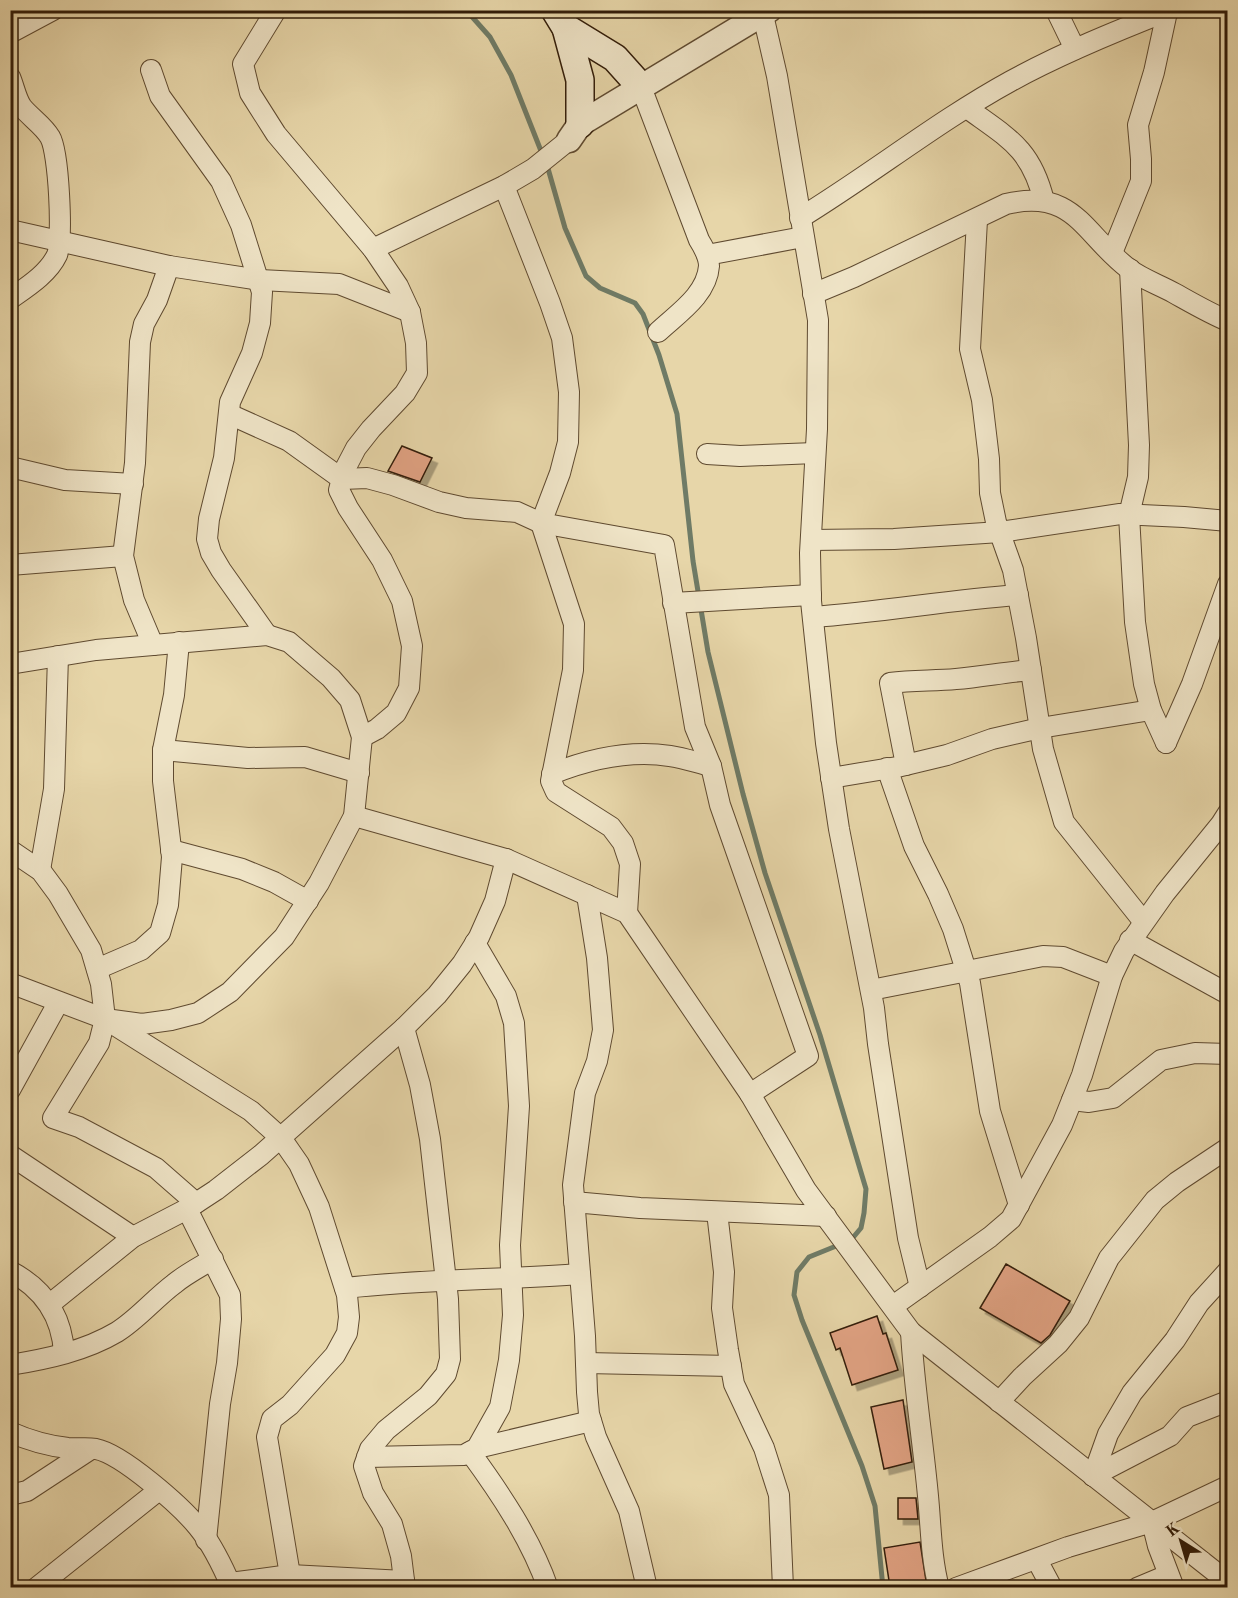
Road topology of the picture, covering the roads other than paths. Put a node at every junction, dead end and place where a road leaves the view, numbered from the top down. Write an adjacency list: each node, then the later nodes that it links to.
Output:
1 (53, 10): 7 (street)
2 (276, 10): 20 (street)
3 (1056, 10): 8 (street)
4 (1169, 11): 8 (street); 21 (street)
5 (764, 12): 11 (street); 17 (street)
6 (560, 19): 11 (main road); 13 (main road)
7 (10, 33)
8 (1075, 49): 12 (street)
9 (151, 70): 25 (street)
10 (10, 77): 19 (street)
11 (641, 87): 13 (street); 22 (street)
12 (967, 108): 15 (street); 17 (street)
13 (574, 132): 14 (street)
14 (504, 186): 20 (street); 39 (street)
15 (1044, 201): 16 (street); 21 (street)
16 (977, 220): 26 (street); 40 (street)
17 (802, 227): 22 (street); 26 (street)
18 (10, 231): 19 (street)
19 (60, 242): 23 (street); 27 (street)
20 (373, 249): 28 (street)
21 (1112, 253): 24 (street)
22 (707, 255): 30 (street)
23 (169, 266): 25 (street); 36 (street)
24 (1130, 270): 29 (street); 37 (street)
25 (260, 280): 28 (street); 31 (street)
26 (813, 294): 32 (street)
27 (10, 299)
28 (410, 312): 35 (street)
29 (1227, 321)
30 (658, 332)
31 (229, 414): 35 (street); 49 (street)
32 (815, 453): 33 (street); 41 (street)
33 (707, 454)
34 (10, 467): 36 (street)
35 (342, 479): 39 (street); 57 (street)
36 (133, 484): 42 (street)
37 (1129, 515): 38 (street); 40 (street); 55 (street)
38 (1227, 521)
39 (541, 523): 47 (street); 62 (street)
40 (1000, 532): 41 (street); 46 (street)
41 (811, 540): 45 (street)
42 (123, 556): 43 (street); 51 (street)
43 (10, 565)
44 (1227, 584): 55 (street)
45 (811, 595): 47 (street); 48 (street)
46 (1018, 595): 48 (street); 54 (street)
47 (680, 602): 59 (street)
48 (813, 617): 63 (street)
49 (267, 635): 50 (street); 57 (street)
50 (180, 642): 51 (street); 58 (street)
51 (153, 645): 52 (street)
52 (58, 656): 53 (street); 69 (street)
53 (10, 664)
54 (1031, 670): 56 (street); 60 (street)
55 (1151, 710): 56 (street)
56 (1040, 728): 60 (street); 73 (street)
57 (362, 736): 61 (street)
58 (163, 750): 61 (street); 67 (street)
59 (711, 766): 62 (street); 87 (street)
60 (896, 767): 63 (street); 77 (street)
61 (359, 773): 65 (street)
62 (552, 774): 72 (street)
63 (831, 778): 80 (street)
64 (1227, 813): 73 (street)
65 (354, 816): 68 (street); 71 (street)
66 (10, 850): 69 (street)
67 (171, 850): 71 (street); 76 (street)
68 (506, 859): 70 (street); 75 (street)
69 (40, 870): 76 (street)
70 (587, 895): 72 (street); 92 (street)
71 (308, 901): 83 (street)
72 (627, 913): 87 (street)
73 (1143, 921): 74 (street)
74 (1130, 940): 78 (street); 81 (street)
75 (476, 943): 84 (street); 102 (street)
76 (97, 969): 83 (street)
77 (967, 972): 78 (street); 80 (street); 93 (street)
78 (1112, 976): 88 (street)
79 (10, 983): 82 (street)
80 (871, 990): 104 (street)
81 (1227, 994)
82 (58, 1003): 83 (street); 86 (street)
83 (105, 1018): 89 (street); 94 (street)
84 (404, 1028): 89 (street); 103 (street)
85 (1227, 1054): 88 (street)
86 (10, 1089)
87 (750, 1095): 96 (street)
88 (1072, 1100): 93 (street)
89 (281, 1138): 94 (street); 105 (street)
90 (1227, 1148): 114 (street)
91 (10, 1155): 97 (street)
92 (574, 1202): 95 (street); 101 (street)
93 (1019, 1205): 104 (street)
94 (191, 1206): 97 (street); 98 (street)
95 (717, 1212): 96 (street); 112 (street)
96 (826, 1216): 107 (street)
97 (133, 1237): 106 (street)
98 (213, 1258): 109 (street); 125 (street)
99 (10, 1270): 106 (street)
100 (1227, 1271): 120 (street)
101 (580, 1274): 102 (street); 111 (street)
102 (512, 1279): 103 (street); 118 (street)
103 (446, 1281): 105 (street); 119 (street)
104 (920, 1287): 107 (street)
105 (345, 1288): 127 (street)
106 (50, 1304): 109 (street)
107 (893, 1306): 108 (street)
108 (911, 1332): 114 (street); 136 (street)
109 (64, 1353): 110 (street)
110 (14, 1362)
111 (586, 1363): 112 (street); 115 (street)
112 (731, 1366): 135 (street)
113 (1227, 1401): 120 (street)
114 (999, 1402): 120 (street)
115 (591, 1421): 118 (street); 134 (street)
116 (10, 1432): 117 (street)
117 (91, 1449): 122 (street); 123 (street)
118 (473, 1450): 119 (street); 133 (street)
119 (367, 1457): 130 (street)
120 (1093, 1476): 124 (street)
121 (1227, 1486): 124 (street)
122 (159, 1490): 125 (street); 132 (street)
123 (10, 1496)
124 (1152, 1522): 126 (street); 128 (street); 129 (street)
125 (206, 1540): 131 (street)
126 (1037, 1560): 137 (street); 138 (street)
127 (290, 1575): 130 (street); 131 (street)
128 (1171, 1581): 139 (street)
129 (1227, 1582)
130 (405, 1584)
131 (231, 1585)
132 (36, 1587)
133 (548, 1587)
134 (647, 1587)
135 (783, 1587)
136 (939, 1587)
137 (956, 1587)
138 (1052, 1587)
139 (1137, 1587)

